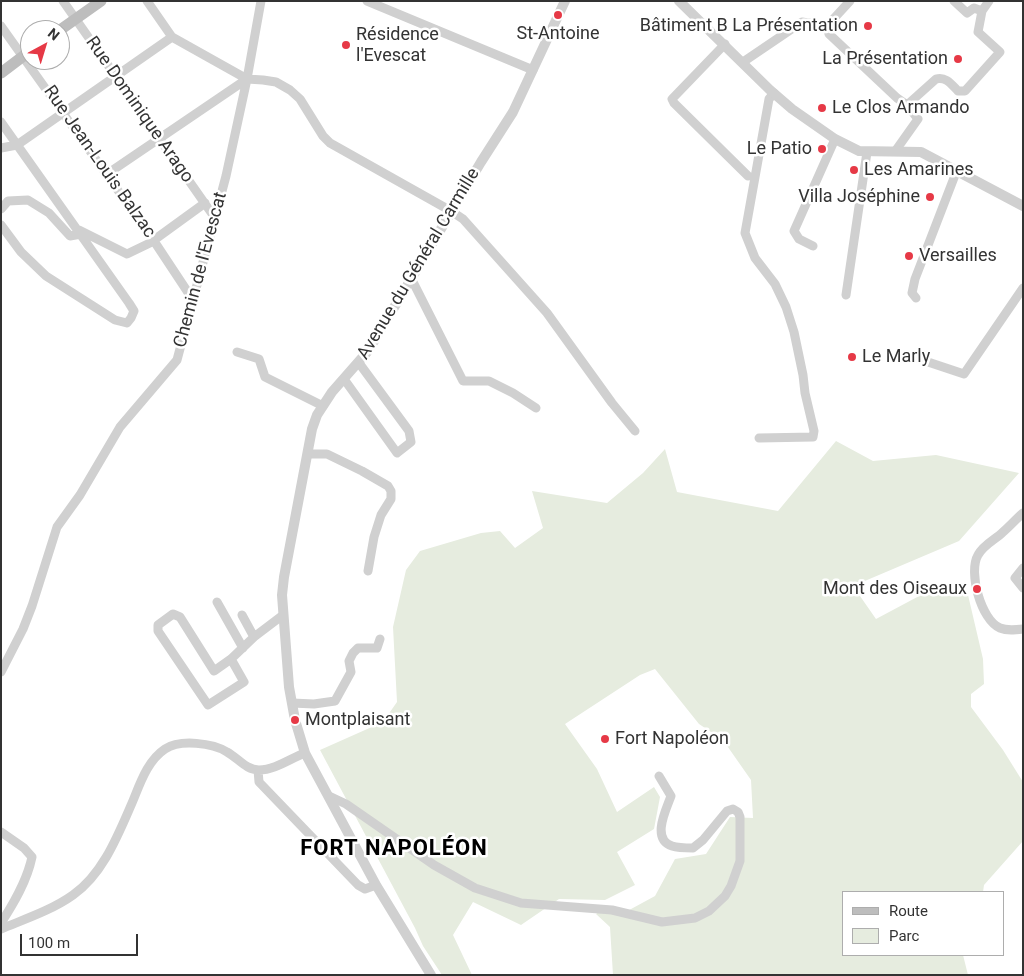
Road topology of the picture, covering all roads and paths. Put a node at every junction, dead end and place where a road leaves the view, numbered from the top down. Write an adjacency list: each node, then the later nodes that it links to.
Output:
1 (63, 1): 13 (street, Rue Dominique Arago)
2 (101, 1): 13 (main road)
3 (147, 1): 17 (street)
4 (262, 1): 26 (street, Chemin de l'Evescat)
5 (367, 1): 10 (street)
6 (565, 1): 23 (street, Avenue du Général Carmille)
7 (680, 1): 18 (street)
8 (954, 1): 12 (street)
9 (989, 1): 12 (street)
10 (376, 3): 23 (street)
11 (844, 3): 16 (street)
12 (982, 11): 28 (street)
13 (76, 19): 14 (main road); 25 (street, Rue Dominique Arago)
14 (70, 23)
15 (1, 26): 19 (street, Rue Jean-Louis Balzac)
16 (827, 26): 21 (street); 28 (street)
17 (172, 37): 25 (street); 26 (street)
18 (725, 44): 21 (street); 39 (street)
19 (20, 47)
20 (20, 58): 24 (main road)
21 (743, 62): 27 (street)
22 (36, 70): 29 (street, Rue Jean-Louis Balzac)
23 (533, 70): 43 (street, Avenue du Général Carmille)
24 (1, 72)
25 (116, 77): 29 (street); 32 (street, Rue Dominique Arago)
26 (247, 80): 32 (street); 43 (street); 44 (street, Chemin de l'Evescat)
27 (774, 93): 31 (street); 61 (street)
28 (907, 105): 35 (street)
29 (64, 112): 33 (street); 38 (street, Rue Jean-Louis Balzac)
30 (1, 122): 33 (street)
31 (835, 139): 36 (street); 48 (street)
32 (159, 140): 38 (street); 40 (street, Rue Dominique Arago)
33 (18, 144): 34 (street); 46 (street)
34 (1, 148)
35 (896, 150): 36 (street); 37 (street)
36 (867, 152): 51 (street)
37 (958, 170): 41 (street); 52 (street)
38 (107, 174): 47 (street, Rue Jean-Louis Balzac)
39 (748, 176)
40 (205, 204): 44 (street, Rue Dominique Arago); 47 (street)
41 (1023, 206)
42 (1, 208): 46 (street)
43 (451, 211): 49 (street, Avenue du Général Carmille); 60 (street)
44 (215, 218): 53 (street, Chemin de l'Evescat)
45 (1, 226): 46 (street)
46 (79, 232): 47 (street)
47 (154, 241): 53 (street, Rue Jean-Louis Balzac)
48 (813, 246)
49 (411, 278): 56 (street, Avenue du Général Carmille); 59 (street)
50 (1023, 288): 55 (street)
51 (846, 295)
52 (916, 298)
53 (193, 300): 75 (street, Chemin de l'Evescat)
54 (237, 352): 58 (street)
55 (913, 357)
56 (359, 363): 57 (street, Avenue du Général Carmille); 57 (street)
57 (344, 379): 58 (street, Avenue du Général Carmille)
58 (323, 406): 62 (street, Avenue du Général Carmille)
59 (536, 408)
60 (635, 431)
61 (759, 438)
62 (308, 454): 65 (street); 69 (street, Avenue du Général Carmille)
63 (1023, 513): 70 (street)
64 (1023, 568): 66 (street)
65 (368, 571)
66 (1023, 588)
67 (217, 602): 73 (street)
68 (242, 614): 71 (street)
69 (283, 615): 71 (street); 76 (street, Avenue du Général Carmille)
70 (1023, 629)
71 (254, 637): 73 (street)
72 (380, 639): 76 (street)
73 (243, 648): 74 (street)
74 (231, 659): 74 (street)
75 (1, 672)
76 (292, 703): 77 (street, Avenue du Général Carmille)
77 (305, 753): 78 (street); 80 (street, Avenue du Général Carmille)
78 (258, 770): 82 (street); 84 (street)
79 (659, 776): 80 (street)
80 (329, 796): 82 (street, Avenue du Général Carmille)
81 (1, 832): 83 (street)
82 (376, 885): 85 (street, Avenue du Général Carmille)
83 (1, 923)
84 (1, 929)
85 (431, 975)

